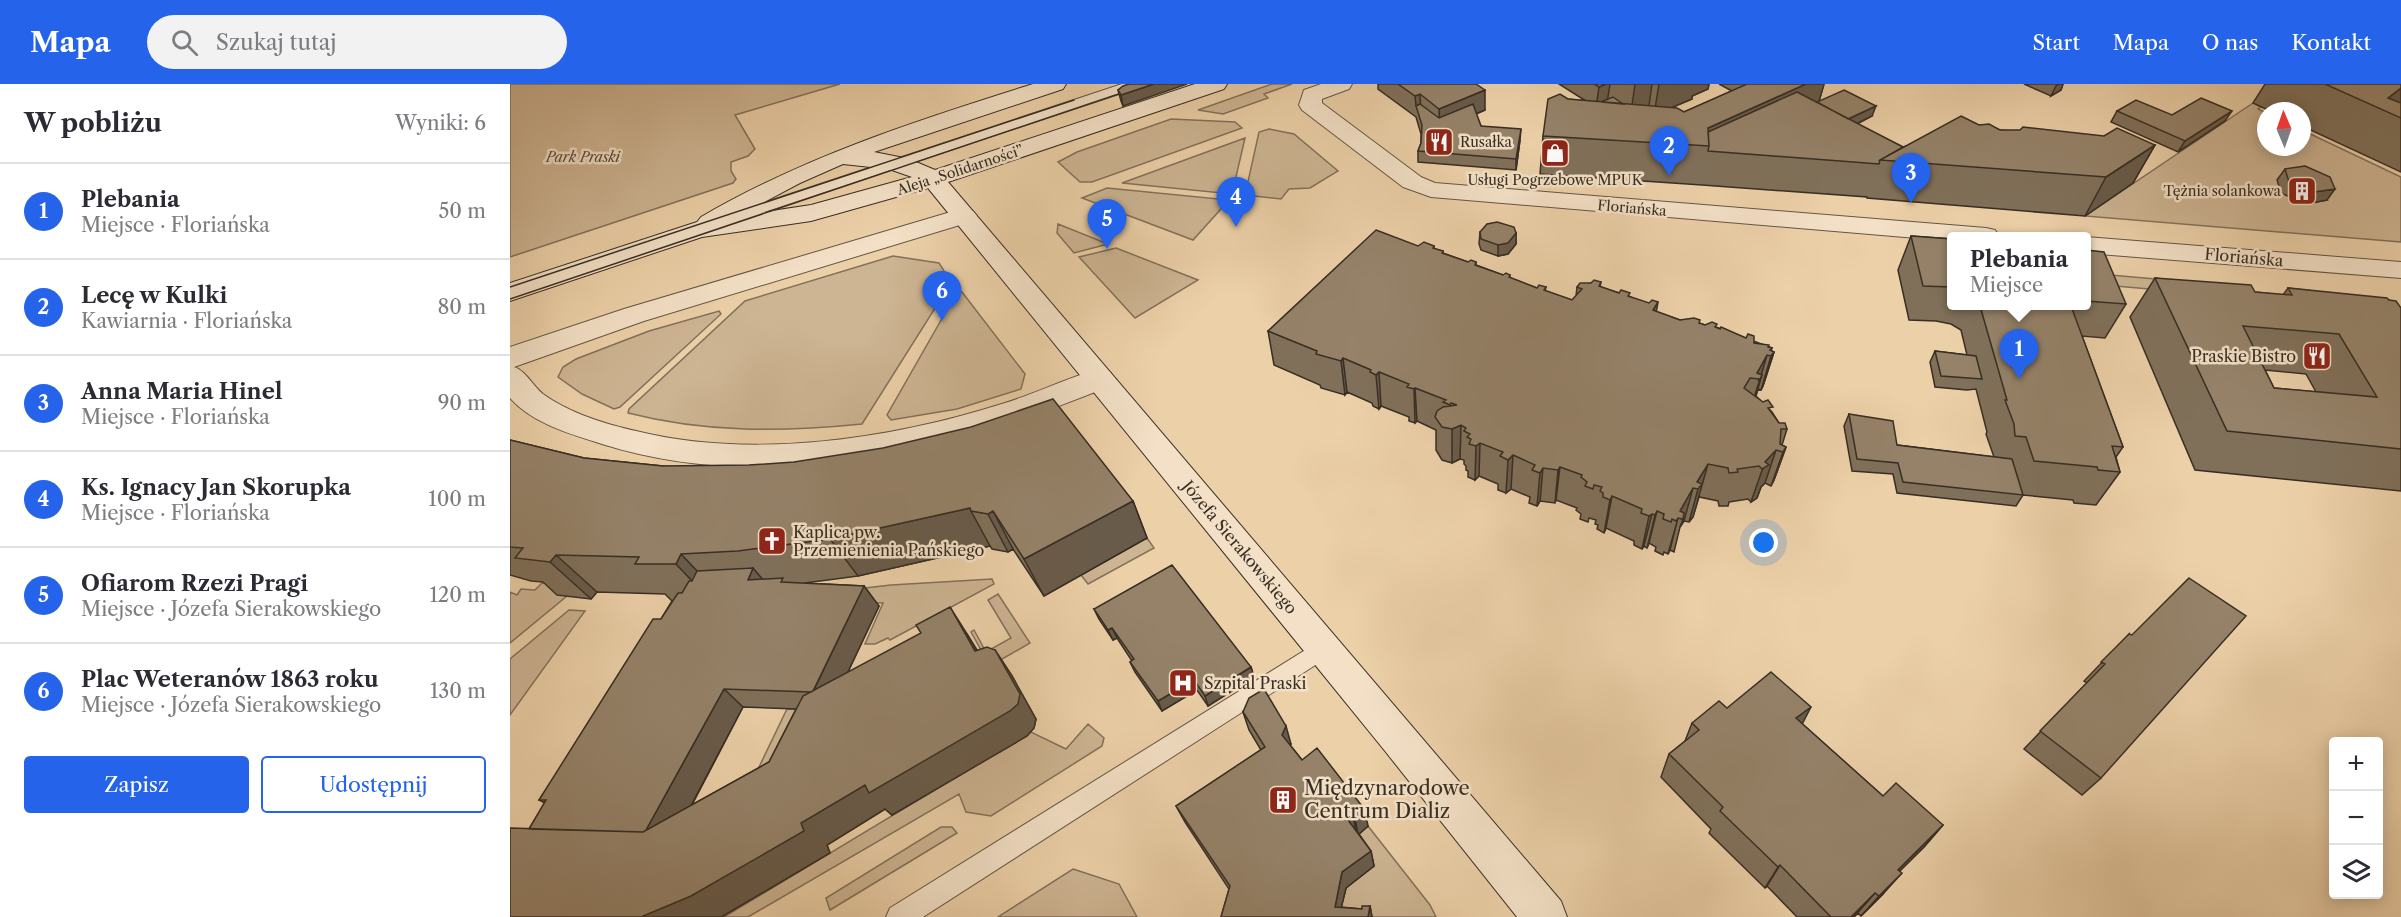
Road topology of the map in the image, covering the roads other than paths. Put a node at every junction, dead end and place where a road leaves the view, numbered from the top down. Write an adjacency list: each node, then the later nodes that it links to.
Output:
1 (1055, 84): 5 (street, Aleja „Solidarności”)
2 (1135, 84): 6 (lane)
3 (1216, 84): 7 (street, Aleja „Solidarności”)
4 (1341, 84): 10 (street, Floriańska)
5 (842, 157): 6 (street); 9 (street, Aleja „Solidarności”)
6 (898, 163): 7 (street); 9 (lane)
7 (933, 179): 8 (street, Józefa Sierakowskiego); 9 (street, Aleja „Solidarności”)
8 (964, 216): 14 (street); 16 (street, Józefa Sierakowskiego)
9 (698, 230): 13 (street, Aleja „Solidarności”)
10 (1947, 234)
11 (2091, 245): 12 (street, Floriańska)
12 (2401, 270)
13 (510, 292)
14 (510, 358)
15 (510, 376): 16 (street)
16 (1099, 379): 17 (street, Józefa Sierakowskiego)
17 (1323, 648): 18 (lane); 19 (street, Józefa Sierakowskiego)
18 (899, 917)
19 (1545, 917)

